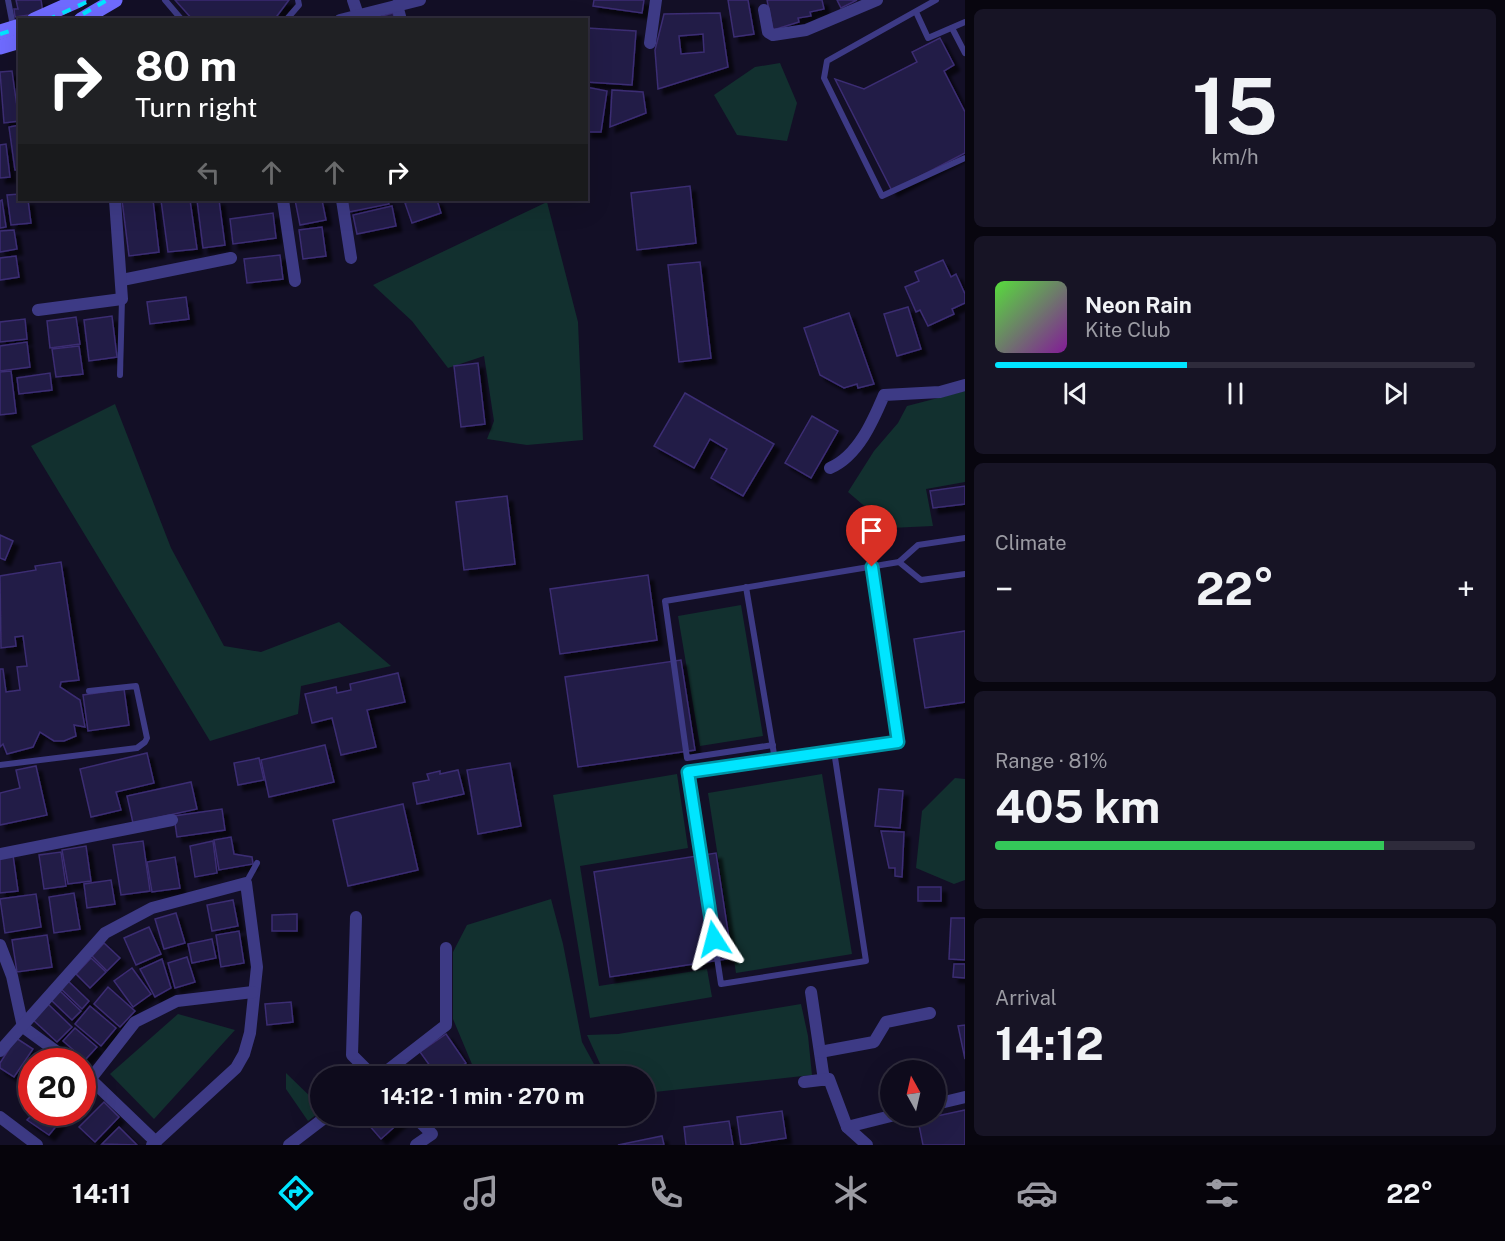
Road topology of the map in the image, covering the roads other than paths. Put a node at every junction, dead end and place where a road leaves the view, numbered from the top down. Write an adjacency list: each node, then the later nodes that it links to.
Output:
1 (8, 0): 23 (lane)
2 (79, 0): 15 (main road)
3 (115, 0): 16 (main road)
4 (166, 0): 17 (lane)
5 (298, 0): 18 (lane)
6 (353, 0): 14 (street)
7 (420, 0): 11 (street)
8 (656, 0): 24 (street)
9 (877, 0): 12 (street)
10 (936, 0): 13 (lane)
11 (397, 5): 14 (street); 20 (street)
12 (764, 10)
13 (915, 12): 22 (lane); 27 (lane)
14 (358, 15): 19 (street)
15 (38, 18)
16 (87, 18)
17 (180, 18)
18 (288, 18)
19 (347, 18)
20 (400, 18)
21 (965, 22): 22 (lane)
22 (952, 28): 26 (lane)
23 (13, 32): 25 (main road)
24 (650, 43)
25 (0, 47)
26 (965, 53)
27 (965, 158)
28 (115, 201): 33 (street)
29 (283, 201): 34 (street)
30 (342, 201): 32 (street)
31 (231, 258): 33 (street)
32 (351, 258)
33 (122, 280): 35 (street)
34 (295, 281)
35 (122, 299): 36 (street); 37 (lane)
36 (38, 310)
37 (120, 375)
38 (965, 385): 39 (street)
39 (830, 468)
40 (965, 538): 41 (lane)
41 (899, 562): 42 (lane); 43 (lane)
42 (872, 567): 44 (lane); 47 (lane)
43 (965, 574)
44 (746, 587): 46 (lane); 46 (lane)
45 (89, 691): 49 (lane)
46 (773, 745): 48 (lane)
47 (834, 751): 48 (lane); 48 (lane)
48 (775, 760)
49 (0, 765)
50 (172, 820): 51 (street)
51 (0, 854)
52 (257, 863): 53 (lane)
53 (246, 883): 58 (street); 61 (street)
54 (356, 917): 66 (street)
55 (0, 945): 57 (street)
56 (446, 948): 67 (street)
57 (6, 977): 61 (street)
58 (253, 992): 65 (street); 78 (street)
59 (811, 992): 64 (street)
60 (930, 1013): 64 (street)
61 (23, 1027): 62 (street); 63 (street)
62 (52, 1048)
63 (0, 1051)
64 (820, 1053): 68 (street)
65 (96, 1064)
66 (363, 1066)
67 (393, 1066)
68 (824, 1080): 69 (street); 77 (street)
69 (804, 1082)
70 (96, 1083): 78 (street)
71 (965, 1097): 72 (street)
72 (946, 1102)
73 (0, 1117): 79 (street)
74 (880, 1119): 77 (street)
75 (314, 1126): 80 (street)
76 (424, 1126): 81 (street)
77 (847, 1127): 82 (street)
78 (154, 1143)
79 (37, 1145)
80 (289, 1145)
81 (416, 1145)
82 (867, 1145)

